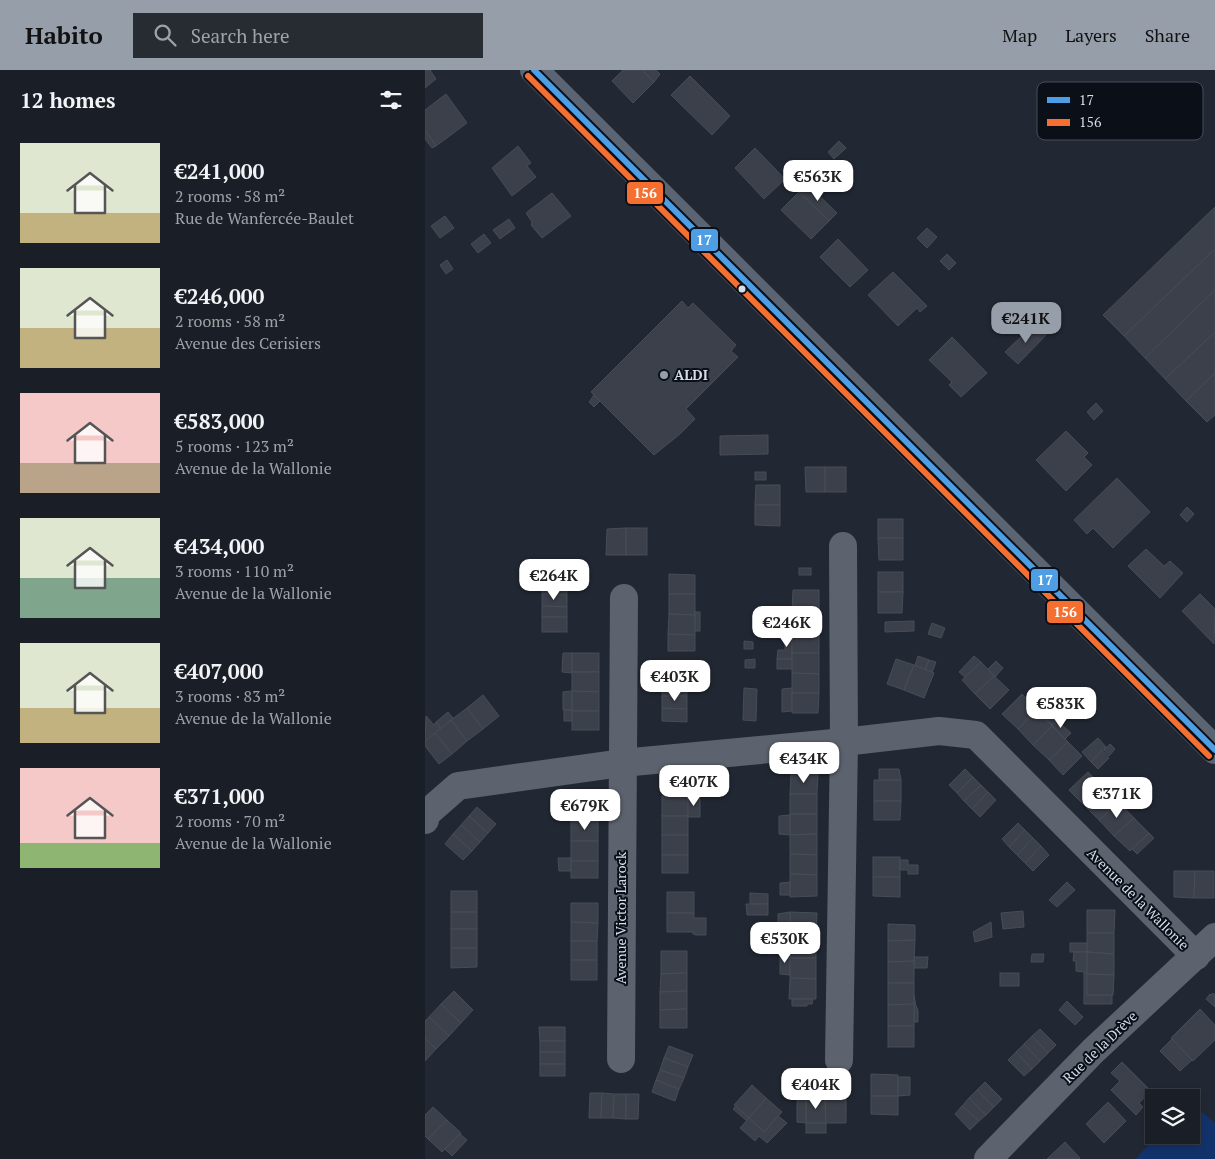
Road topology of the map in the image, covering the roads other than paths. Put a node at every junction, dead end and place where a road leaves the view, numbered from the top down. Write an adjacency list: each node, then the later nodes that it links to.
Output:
1 (533, 70): 5 (main road)
2 (843, 546): 4 (street)
3 (624, 598): 6 (street, Avenue Victor Larock)
4 (844, 742): 6 (street, Avenue de la Wallonie); 9 (street, Avenue de la Wallonie); 11 (street)
5 (1215, 750)
6 (622, 763): 7 (street, Avenue de la Wallonie); 10 (street, Avenue Victor Larock)
7 (425, 820)
8 (1215, 937): 9 (street, Rue de la Drève)
9 (1195, 956): 12 (street, Rue de la Drève)
10 (621, 1059)
11 (839, 1060)
12 (988, 1159)

